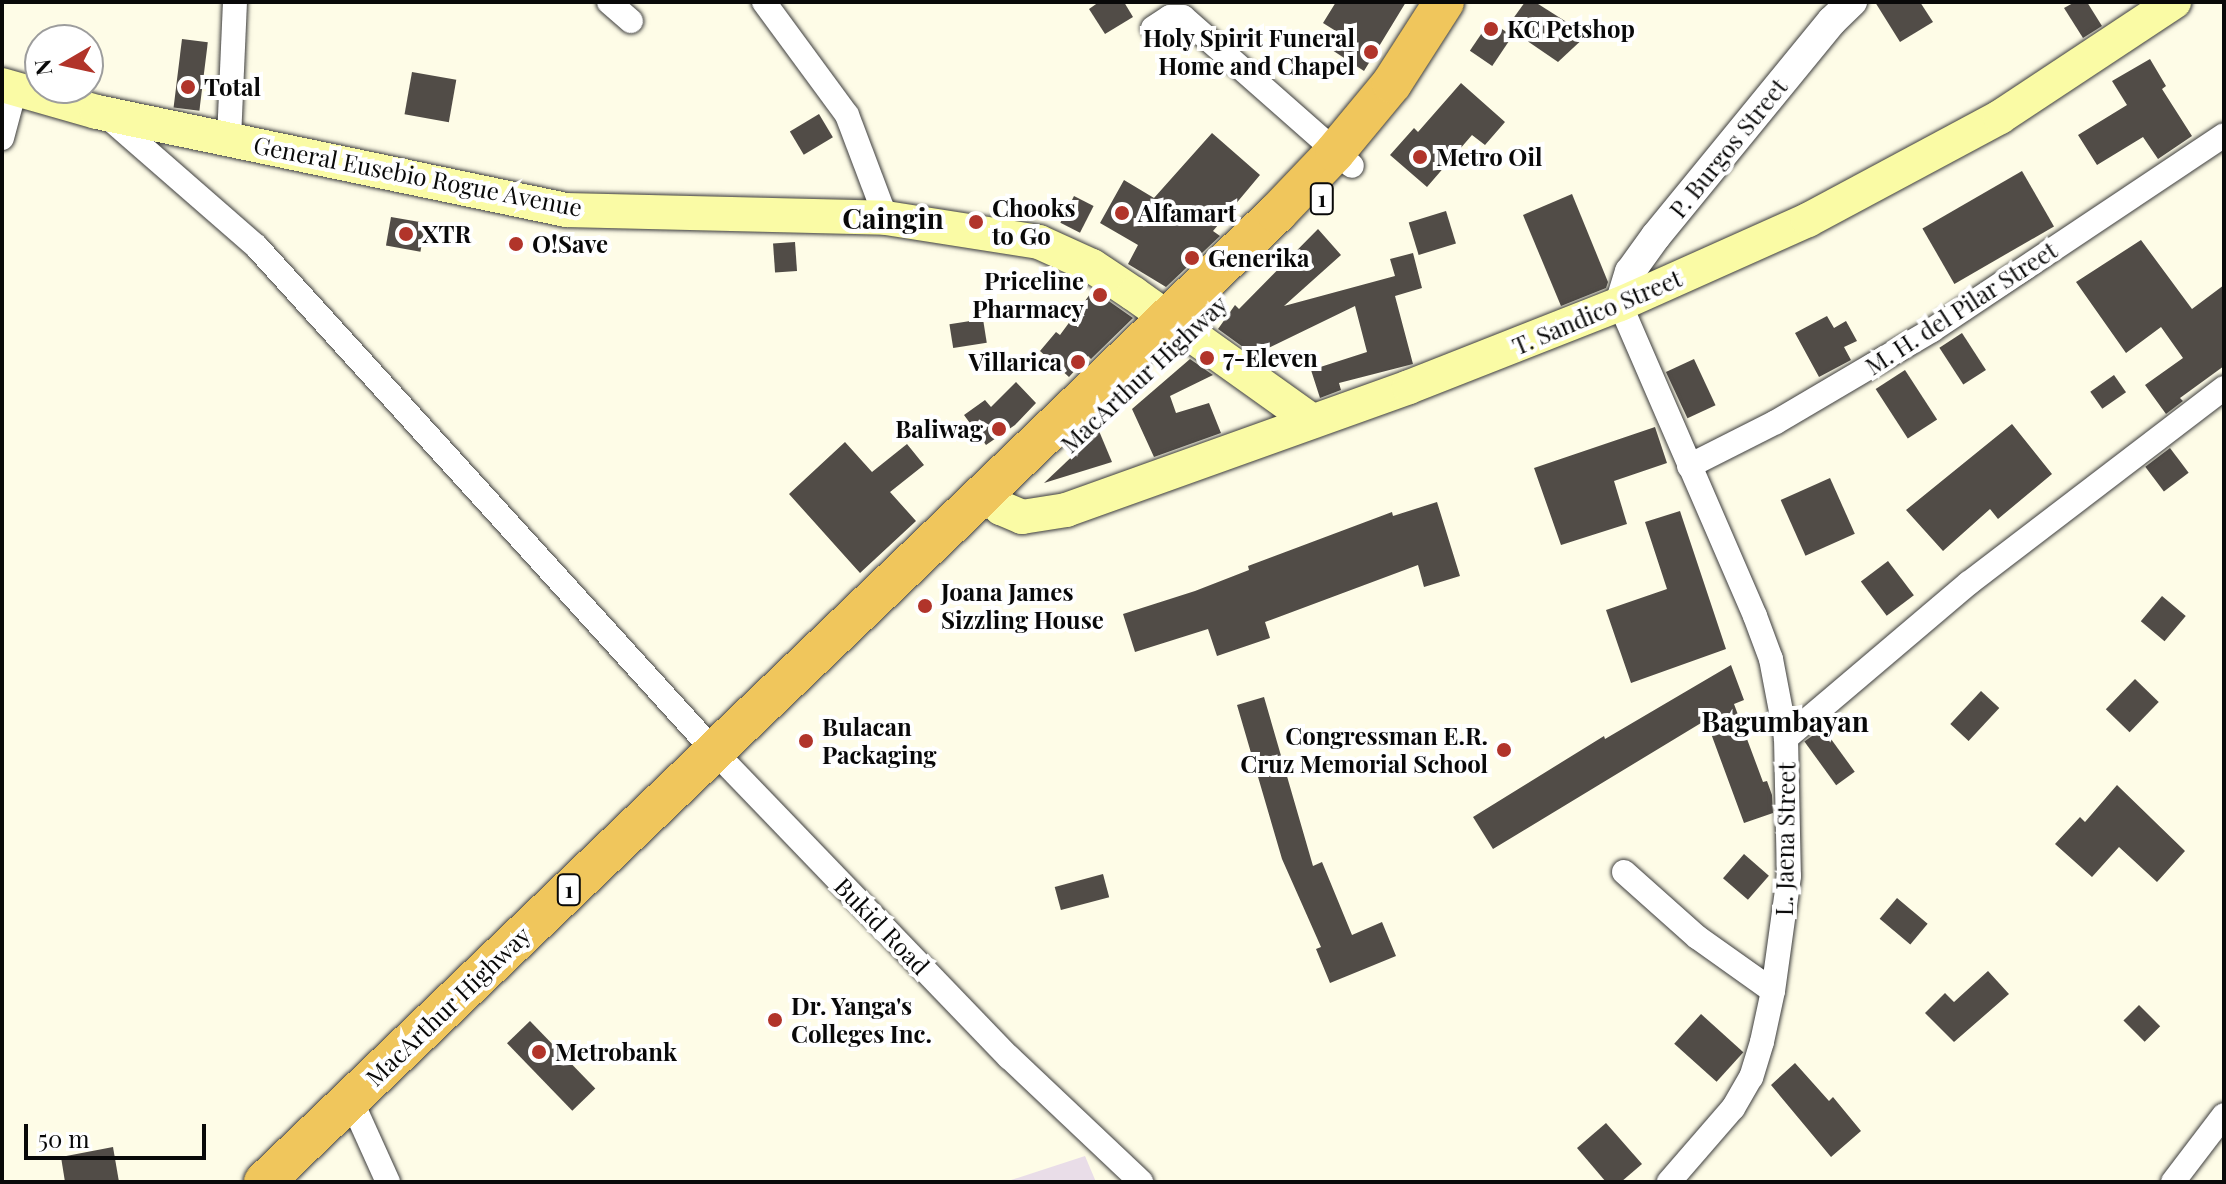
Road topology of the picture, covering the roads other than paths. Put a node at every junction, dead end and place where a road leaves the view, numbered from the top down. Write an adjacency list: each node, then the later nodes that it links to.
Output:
1 (235, 2): 14 (street)
2 (609, 2): 8 (street)
3 (764, 2): 16 (street)
4 (1444, 2): 15 (highway, MacArthur Highway / 1)
5 (1469, 2): 15 (highway, MacArthur Highway / 1)
6 (1852, 2): 17 (street, P. Burgos Street)
7 (2174, 2): 17 (main road, T. Sandico Street)
8 (631, 21)
9 (1153, 28): 15 (street)
10 (9, 87): 11 (main road, General Eusebio Rogue Avenue); 13 (street)
11 (103, 113): 14 (main road, General Eusebio Rogue Avenue); 24 (street, Bukid Road)
12 (2224, 135): 21 (street, M. H. del Pilar Street)
13 (2, 138)
14 (229, 139): 16 (main road, General Eusebio Rogue Avenue)
15 (1344, 159): 18 (highway, MacArthur Highway / 1)
16 (886, 218): 18 (main road, General Eusebio Rogue Avenue)
17 (1620, 304): 20 (main road, T. Sandico Street); 21 (street, L. Jaena Street)
18 (1178, 324): 20 (main road, General Eusebio Rogue Avenue); 22 (highway, MacArthur Highway / 1)
19 (2224, 388): 23 (street)
20 (1312, 421): 22 (main road, T. Sandico Street)
21 (1689, 466): 23 (street, L. Jaena Street)
22 (993, 500): 24 (highway, MacArthur Highway / 1)
23 (1786, 738): 26 (street, L. Jaena Street)
24 (722, 759): 27 (highway, MacArthur Highway / 1); 31 (street, Bukid Road)
25 (1624, 872): 26 (street)
26 (1773, 991): 32 (street, L. Jaena Street)
27 (351, 1100): 29 (highway, MacArthur Highway / 1); 30 (street)
28 (2224, 1115): 33 (street)
29 (264, 1182)
30 (388, 1182)
31 (1141, 1182)
32 (1669, 1182)
33 (2173, 1182)

